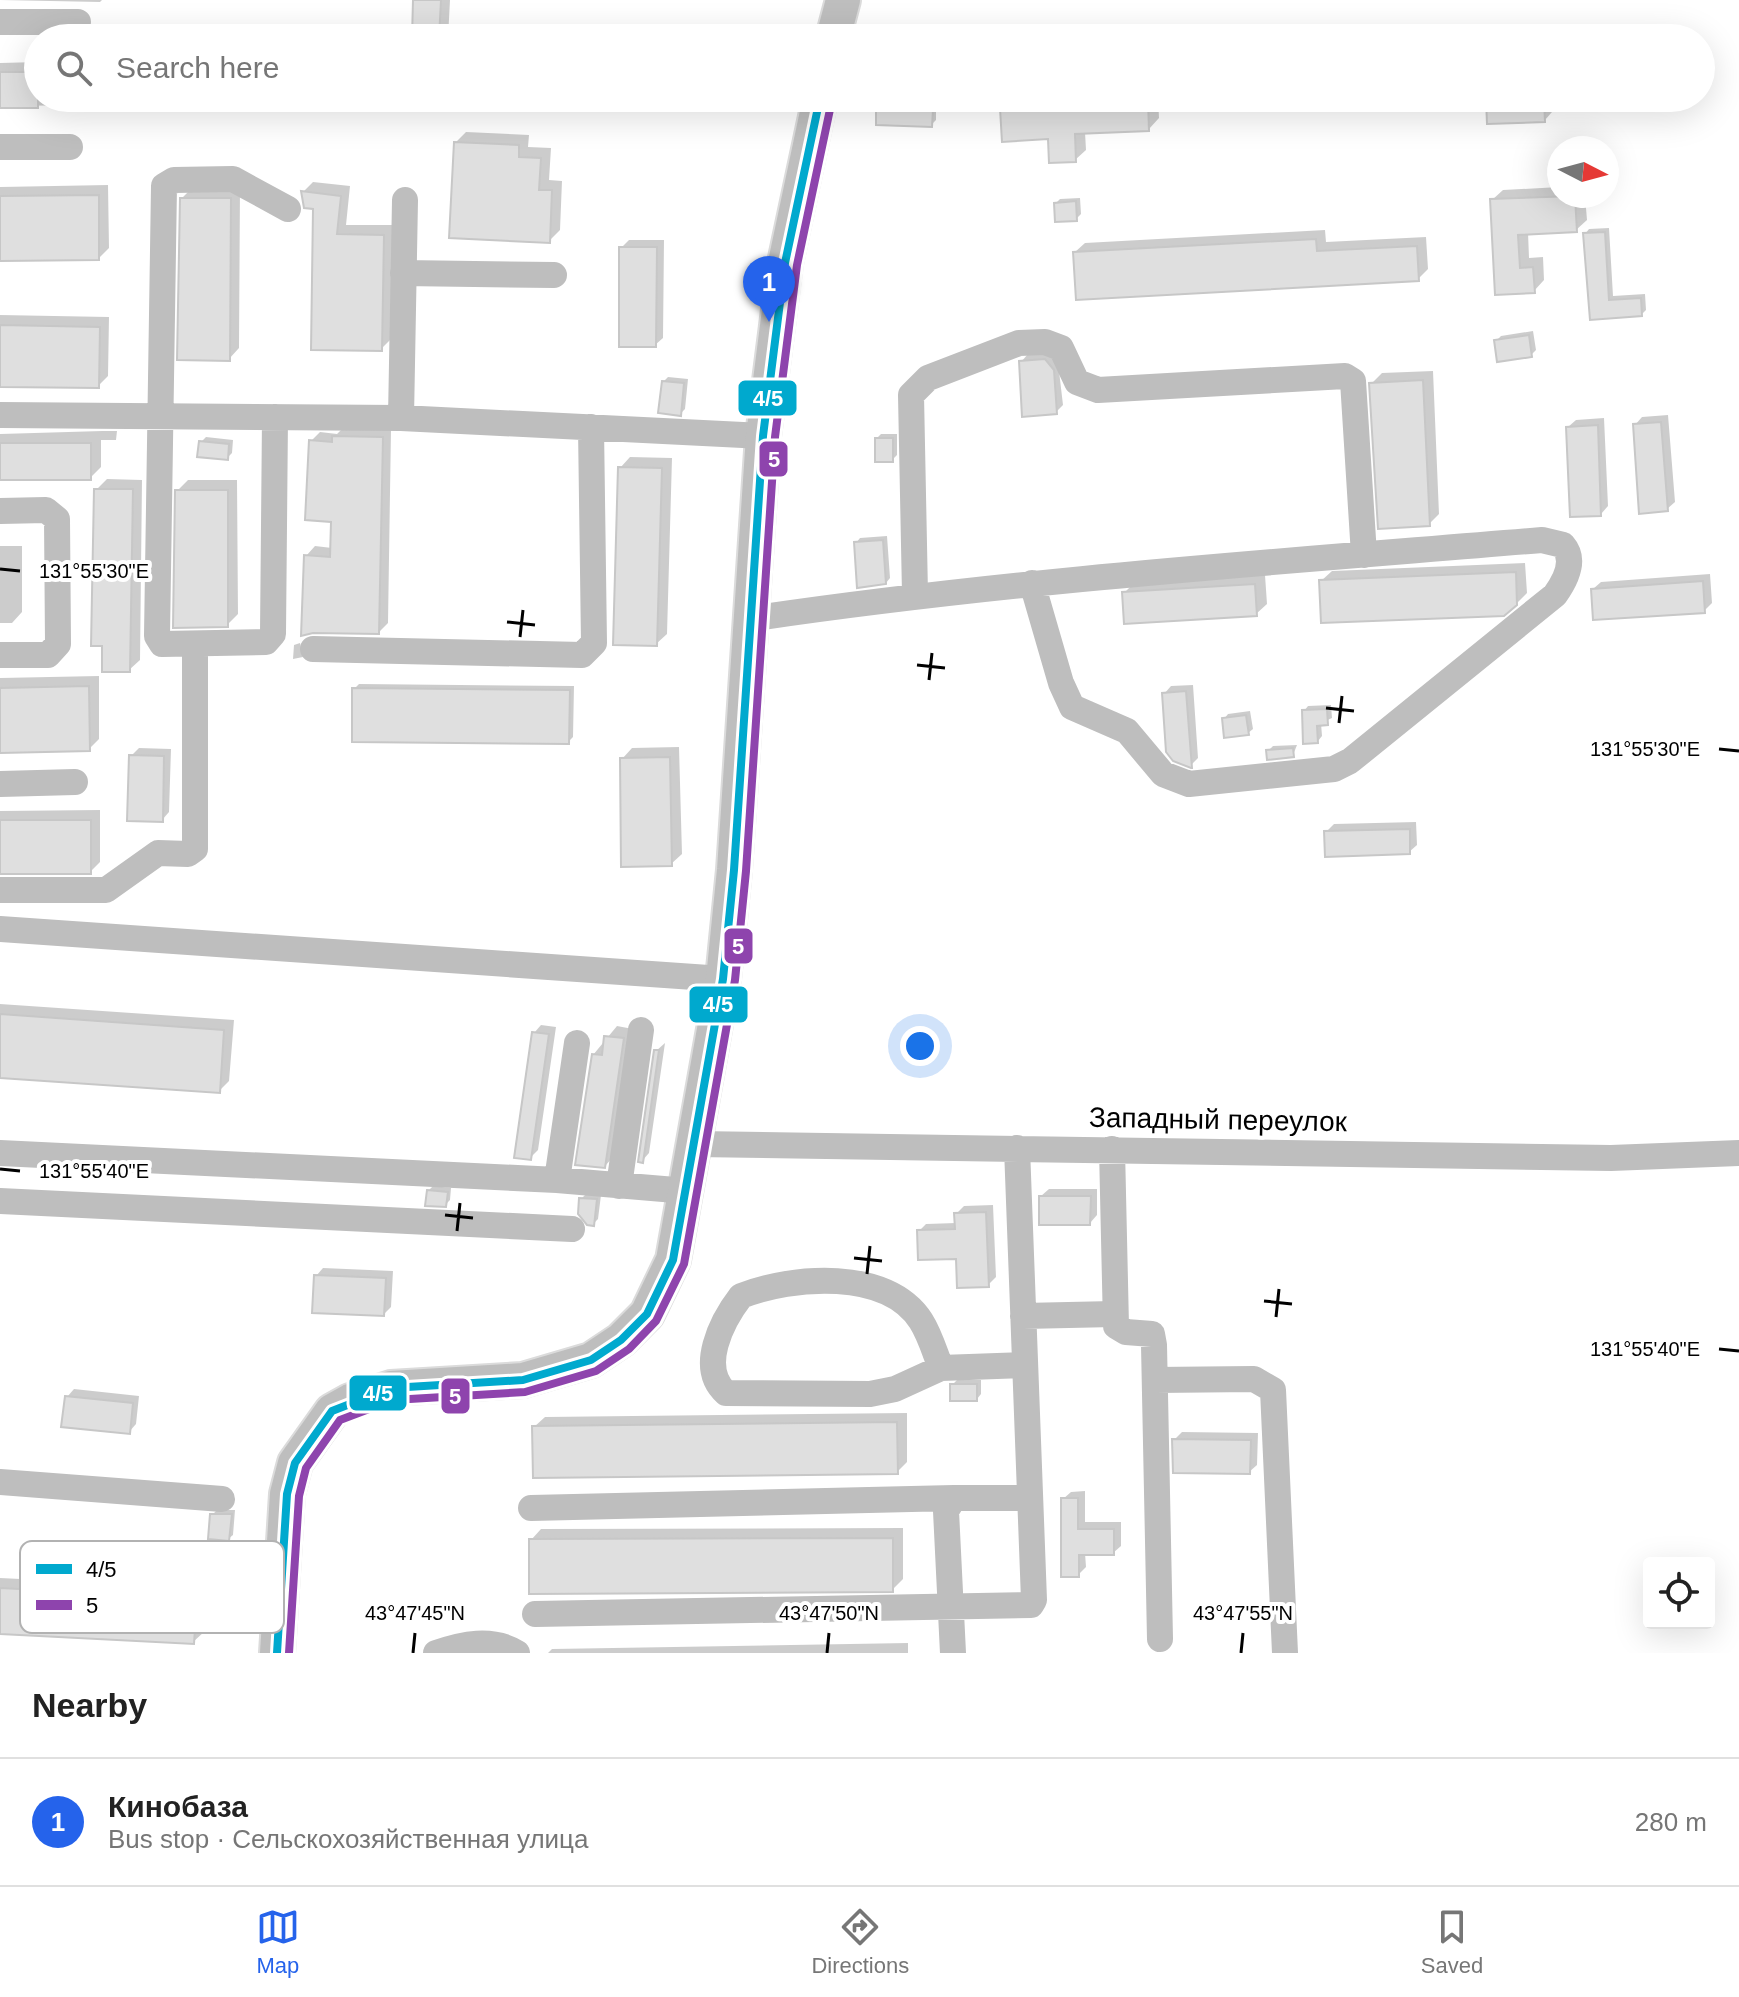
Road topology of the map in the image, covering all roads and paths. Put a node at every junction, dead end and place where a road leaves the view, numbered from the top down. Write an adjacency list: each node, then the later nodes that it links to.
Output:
1 (843, 0): 4 (main road)
2 (0, 22): 3 (street)
3 (78, 22)
4 (837, 24)
5 (817, 112): 17 (main road)
6 (0, 147): 7 (street)
7 (70, 147)
8 (405, 200): 10 (street)
9 (288, 209): 12 (street)
10 (403, 273): 11 (street); 15 (street)
11 (554, 275)
12 (159, 414): 13 (street); 14 (street); 23 (street)
13 (0, 415)
14 (275, 417): 15 (street); 23 (street)
15 (401, 418): 16 (street)
16 (591, 427): 17 (street); 24 (street)
17 (763, 436): 22 (main road)
18 (0, 511): 25 (street)
19 (1364, 555): 20 (street); 20 (street); 21 (street)
20 (1032, 583): 21 (street)
21 (915, 594): 22 (street)
22 (749, 619): 30 (main road)
23 (195, 644): 28 (street)
24 (313, 649)
25 (0, 655)
26 (75, 782): 27 (street)
27 (0, 784)
28 (0, 890)
29 (0, 929): 30 (street)
30 (723, 979): 33 (main road)
31 (641, 1030): 39 (street)
32 (577, 1043): 38 (street)
33 (696, 1144): 34 (street, Западный переулок); 40 (main road)
34 (1017, 1148): 35 (street, Западный переулок); 44 (street)
35 (1112, 1149): 37 (street, Западный переулок); 43 (street)
36 (0, 1153): 38 (street)
37 (1739, 1153)
38 (557, 1180): 39 (street)
39 (619, 1186): 40 (street)
40 (687, 1191): 53 (main road)
41 (0, 1201): 42 (street)
42 (572, 1229)
43 (1114, 1314): 44 (street); 47 (street)
44 (1023, 1316): 45 (street)
45 (1025, 1365): 46 (street); 50 (street)
46 (941, 1368): 46 (street)
47 (1155, 1380): 57 (street); 62 (street)
48 (0, 1482): 51 (street)
49 (954, 1498): 50 (street); 52 (street); 54 (street)
50 (1030, 1498): 54 (street)
51 (222, 1499)
52 (531, 1508)
53 (284, 1542)
54 (951, 1609): 55 (street); 61 (street)
55 (535, 1614)
56 (278, 1633): 58 (main road)
57 (1160, 1639)
58 (277, 1653)
59 (436, 1653): 60 (street)
60 (517, 1653)
61 (953, 1653)
62 (1285, 1653)

